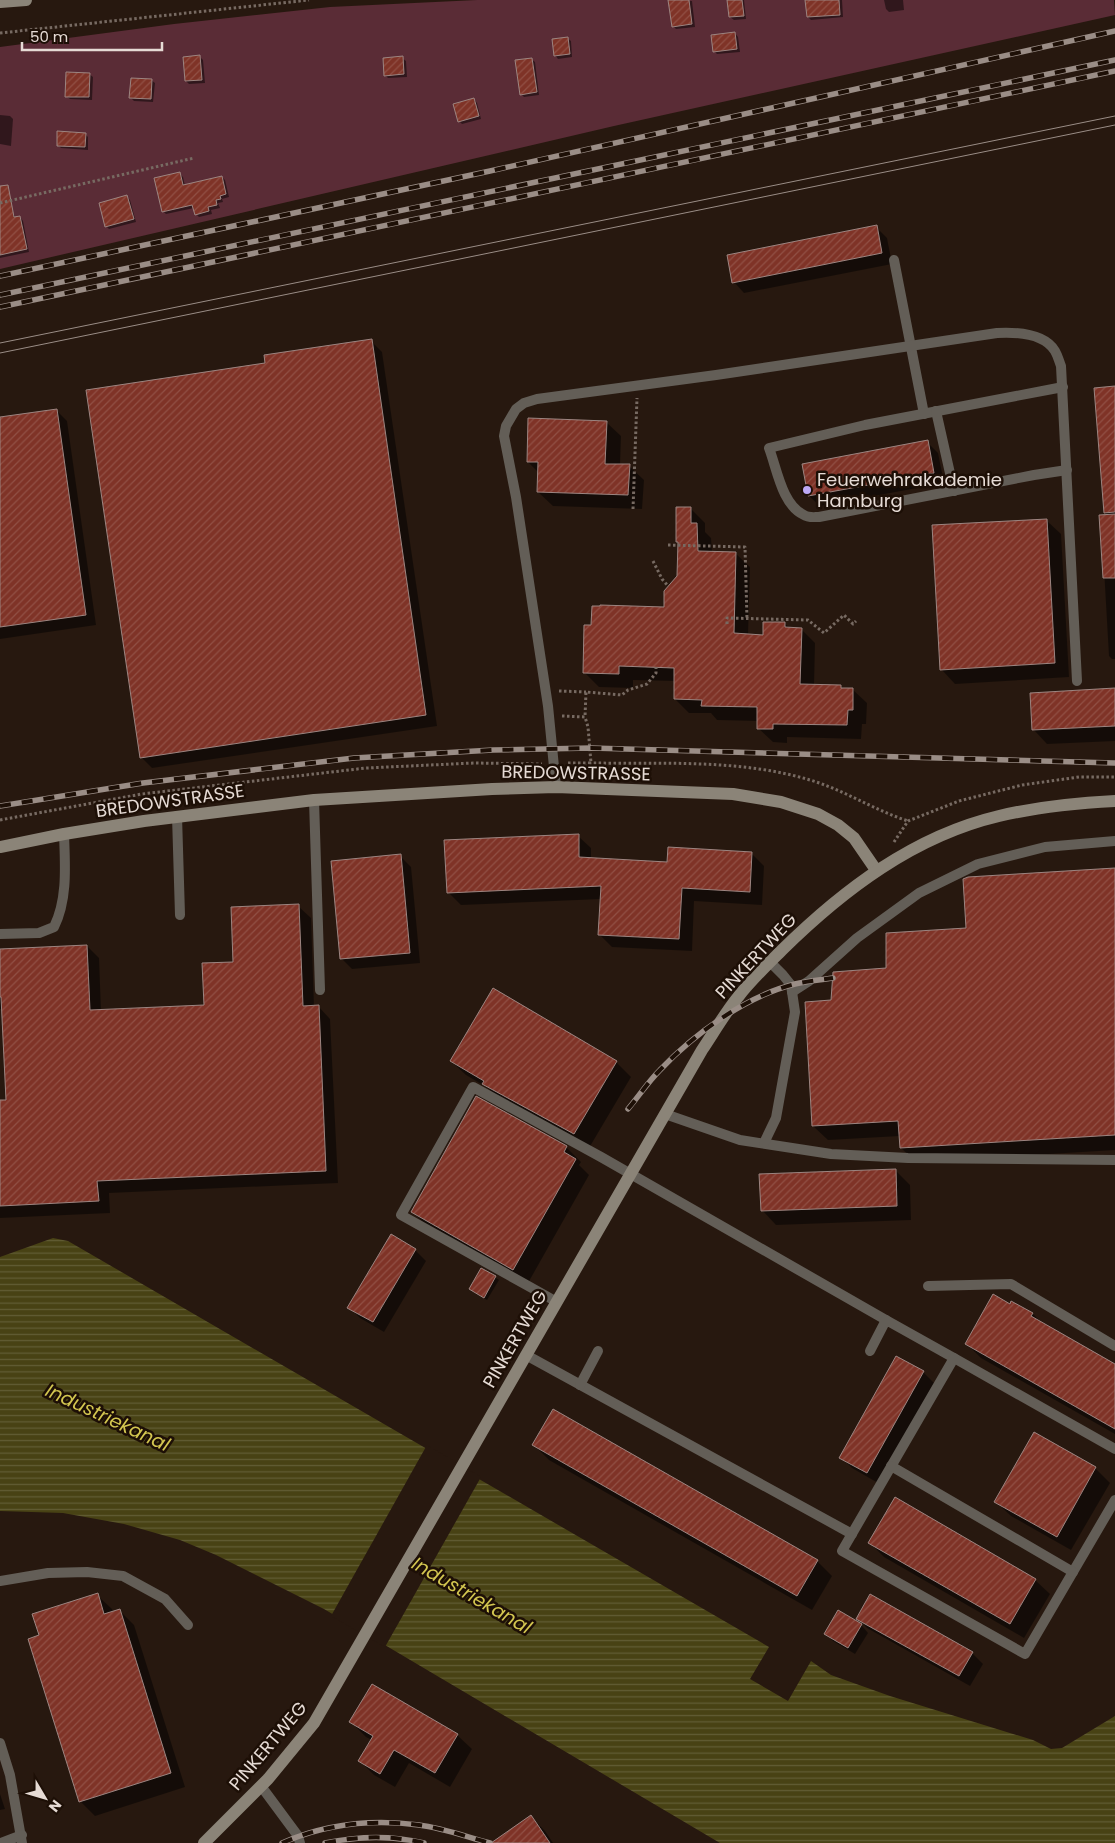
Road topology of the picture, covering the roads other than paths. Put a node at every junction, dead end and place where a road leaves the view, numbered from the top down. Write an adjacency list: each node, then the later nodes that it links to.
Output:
1 (26, 0): 2 (street)
2 (0, 2)
3 (894, 260): 4 (lane)
4 (910, 346): 5 (lane); 7 (lane); 11 (lane)
5 (1063, 386): 6 (lane); 8 (lane)
6 (936, 412): 7 (lane); 9 (lane)
7 (924, 414): 9 (lane)
8 (1067, 470): 9 (lane); 10 (lane)
9 (954, 491)
10 (1077, 681)
11 (556, 787): 12 (street, BREDOWSTRASSE); 18 (street, BREDOWSTRASSE)
12 (314, 800): 14 (street, BREDOWSTRASSE); 22 (lane)
13 (1115, 801): 18 (street)
14 (177, 816): 15 (street, BREDOWSTRASSE); 19 (lane)
15 (64, 834): 17 (street, BREDOWSTRASSE); 20 (lane)
16 (1115, 841): 23 (lane)
17 (0, 847)
18 (876, 870): 21 (street, PINKERTWEG)
19 (180, 915)
20 (0, 934)
21 (770, 962): 23 (lane); 24 (street, PINKERTWEG)
22 (320, 990)
23 (792, 992): 25 (lane)
24 (665, 1114): 25 (lane); 27 (street, PINKERTWEG)
25 (764, 1143): 26 (lane)
26 (1115, 1160)
27 (631, 1174): 29 (street, PINKERTWEG); 29 (lane); 30 (lane)
28 (928, 1286): 31 (lane)
29 (557, 1302): 34 (street, PINKERTWEG)
30 (886, 1320): 33 (lane); 35 (lane)
31 (1115, 1346)
32 (598, 1351): 36 (lane)
33 (870, 1351)
34 (526, 1355): 36 (lane); 45 (street, PINKERTWEG)
35 (954, 1358): 37 (lane); 38 (lane)
36 (580, 1385): 40 (lane)
37 (1115, 1449)
38 (891, 1466): 40 (lane); 41 (lane)
39 (1115, 1500): 41 (lane)
40 (852, 1534): 41 (lane)
41 (1073, 1572)
42 (0, 1581): 43 (lane)
43 (188, 1625)
44 (0, 1743): 46 (lane)
45 (262, 1786): 48 (street, PINKERTWEG); 49 (lane)
46 (22, 1839): 47 (lane)
47 (1, 1843)
48 (204, 1843)
49 (300, 1843)

